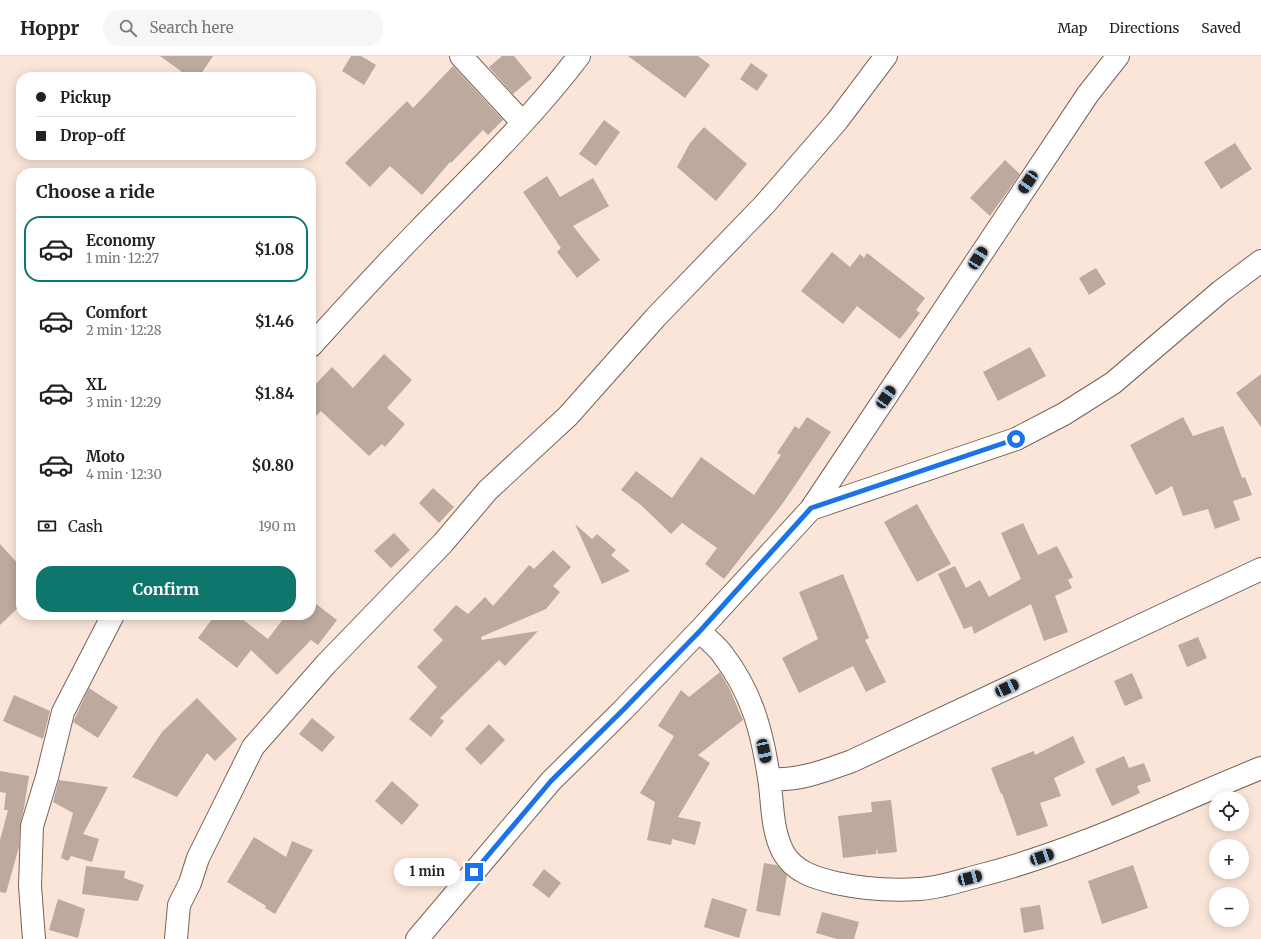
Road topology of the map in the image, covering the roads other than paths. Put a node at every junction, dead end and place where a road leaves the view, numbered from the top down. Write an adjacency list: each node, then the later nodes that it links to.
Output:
1 (461, 56): 5 (street)
2 (579, 56): 5 (street)
3 (886, 56): 15 (street)
4 (1118, 56): 8 (street)
5 (522, 122): 7 (street)
6 (1261, 261): 8 (street)
7 (316, 341)
8 (811, 508): 11 (street)
9 (1261, 568): 13 (street)
10 (110, 620): 14 (street)
11 (700, 631): 13 (street); 16 (street)
12 (1261, 768): 13 (street)
13 (770, 779)
14 (34, 939)
15 (176, 939)
16 (417, 939)

